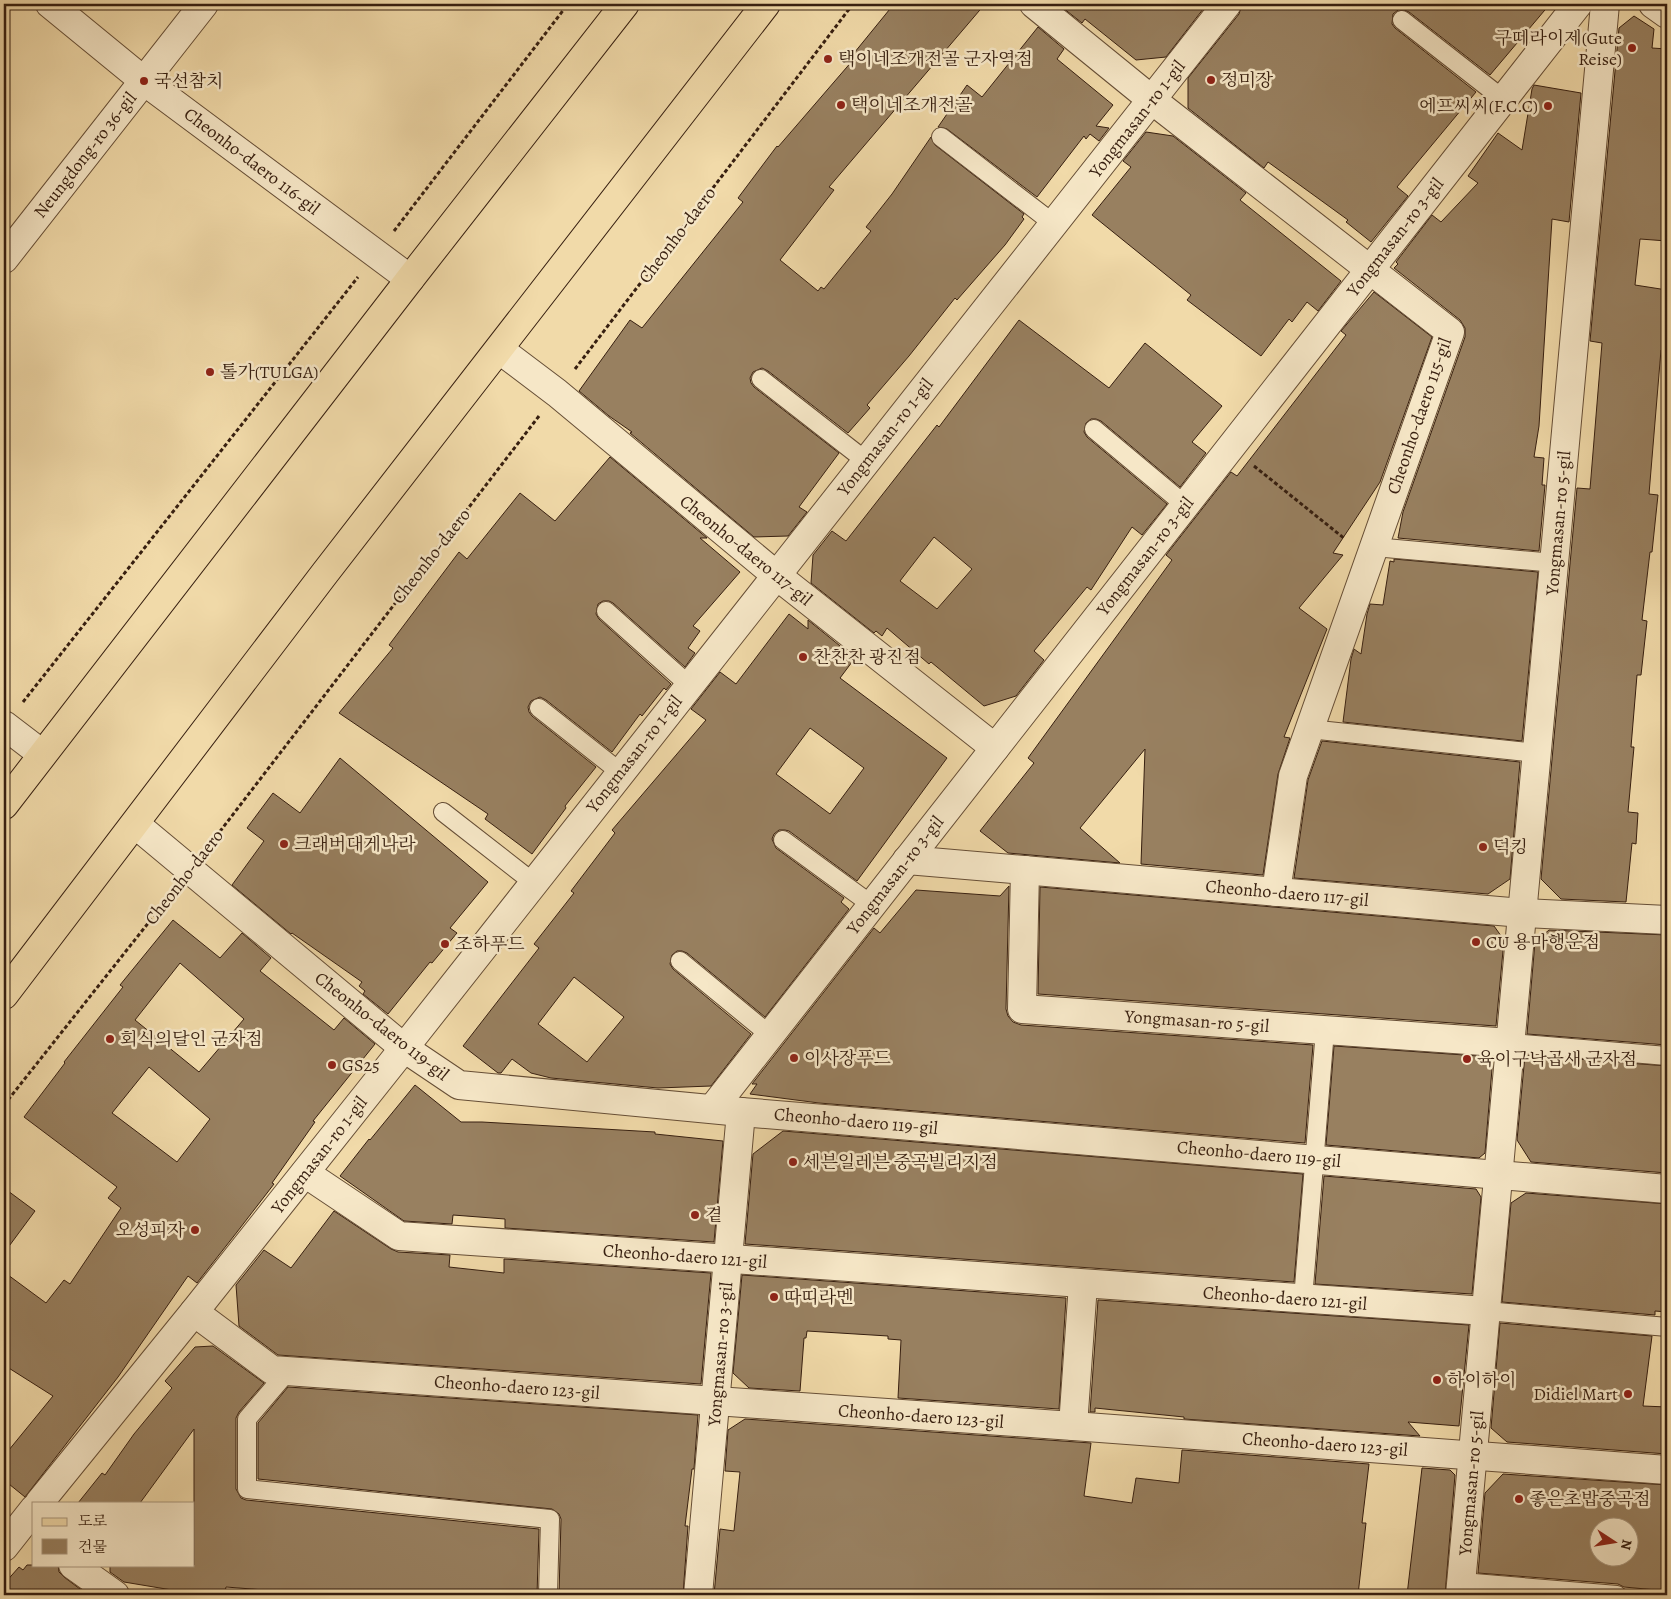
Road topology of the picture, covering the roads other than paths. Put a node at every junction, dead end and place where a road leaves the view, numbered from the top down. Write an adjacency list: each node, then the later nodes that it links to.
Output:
1 (50, 4): 12 (street, Cheonho-daero 116-gil)
2 (204, 4): 12 (street, Neungdong-ro 36-gil)
3 (625, 4): 19 (main road)
4 (766, 4): 20 (main road)
5 (1034, 4): 14 (street, Cheonho-daero 115-gil)
6 (1227, 4): 14 (street, Yongmasan-ro 1-gil)
7 (1578, 4): 13 (street, Yongmasan-ro 3-gil)
8 (1605, 4): 26 (street, Yongmasan-ro 5-gil)
9 (1653, 4): 10 (street)
10 (1667, 14)
11 (1402, 20): 13 (lane)
12 (144, 80): 17 (street, Neungdong-ro 36-gil); 19 (street, Cheonho-daero 116-gil)
13 (1503, 99): 18 (street, Yongmasan-ro 3-gil)
14 (1152, 100): 16 (street, Yongmasan-ro 1-gil); 18 (street, Cheonho-daero 115-gil)
15 (940, 137): 16 (lane)
16 (1054, 224): 23 (street, Yongmasan-ro 1-gil)
17 (4, 260)
18 (1370, 268): 24 (street, Yongmasan-ro 3-gil); 25 (street, Cheonho-daero 115-gil)
19 (410, 279): 35 (main road)
20 (500, 350): 27 (street, Cheonho-daero 117-gil); 39 (main road)
21 (761, 379): 23 (lane)
22 (1094, 428): 24 (lane)
23 (866, 461): 27 (street, Yongmasan-ro 1-gil)
24 (1185, 506): 33 (street, Yongmasan-ro 3-gil)
25 (1372, 553): 26 (lane); 32 (street, Cheonho-daero 115-gil)
26 (1555, 563): 34 (street, Yongmasan-ro 5-gil)
27 (776, 575): 29 (street, Yongmasan-ro 1-gil); 33 (street, Cheonho-daero 117-gil)
28 (606, 611): 29 (lane)
29 (689, 685): 36 (street, Yongmasan-ro 1-gil)
30 (539, 708): 36 (lane)
31 (4, 725): 35 (street)
32 (1309, 729): 34 (lane); 44 (street, Cheonho-daero 115-gil)
33 (995, 748): 41 (street, Yongmasan-ro 3-gil)
34 (1537, 753): 46 (street, Yongmasan-ro 5-gil)
35 (42, 754): 37 (main road)
36 (620, 772): 43 (street, Yongmasan-ro 1-gil)
37 (4, 805)
38 (443, 812): 43 (lane)
39 (135, 824): 49 (main road); 53 (street, Cheonho-daero 119-gil)
40 (782, 840): 45 (lane)
41 (907, 860): 42 (street, Cheonho-daero 117-gil); 45 (street, Yongmasan-ro 3-gil)
42 (1024, 870): 44 (street, Cheonho-daero 117-gil); 50 (street, Yongmasan-ro 5-gil)
43 (534, 883): 53 (street, Yongmasan-ro 1-gil)
44 (1276, 892): 46 (street, Cheonho-daero 117-gil)
45 (872, 905): 51 (street, Yongmasan-ro 3-gil)
46 (1522, 913): 47 (street, Cheonho-daero 117-gil); 52 (street, Yongmasan-ro 5-gil)
47 (1667, 920)
48 (680, 961): 51 (lane)
49 (4, 995)
50 (1325, 1030): 52 (street, Yongmasan-ro 5-gil); 57 (lane)
51 (770, 1035): 55 (street, Yongmasan-ro 3-gil)
52 (1511, 1043): 54 (lane); 59 (street, Yongmasan-ro 5-gil)
53 (404, 1048): 55 (street, Cheonho-daero 119-gil); 58 (street, Yongmasan-ro 1-gil)
54 (1667, 1056)
55 (712, 1108): 56 (street, Cheonho-daero 119-gil)
56 (742, 1112): 57 (street, Cheonho-daero 119-gil); 61 (street, Yongmasan-ro 3-gil)
57 (1315, 1159): 59 (street, Cheonho-daero 119-gil); 63 (lane)
58 (305, 1172): 61 (street, Cheonho-daero 121-gil); 64 (street, Yongmasan-ro 1-gil)
59 (1499, 1174): 60 (street, Cheonho-daero 119-gil); 65 (street, Yongmasan-ro 5-gil)
60 (1667, 1188)
61 (728, 1259): 62 (street, Cheonho-daero 121-gil); 68 (street, Yongmasan-ro 3-gil)
62 (1083, 1284): 63 (street, Cheonho-daero 121-gil); 69 (street)
63 (1303, 1299): 65 (street, Cheonho-daero 121-gil)
64 (194, 1312): 67 (street, Cheonho-daero 123-gil); 72 (street, Yongmasan-ro 1-gil)
65 (1486, 1312): 66 (lane); 70 (street, Yongmasan-ro 5-gil)
66 (1667, 1327)
67 (288, 1371): 68 (street, Cheonho-daero 123-gil); 76 (lane)
68 (716, 1401): 69 (street, Cheonho-daero 123-gil); 77 (street, Yongmasan-ro 3-gil)
69 (1073, 1426): 70 (street, Cheonho-daero 123-gil)
70 (1473, 1455): 71 (street, Cheonho-daero 123-gil); 74 (street, Yongmasan-ro 5-gil)
71 (1667, 1470)
72 (40, 1502)
73 (74, 1566): 75 (street)
74 (1461, 1589): 78 (lane)
75 (115, 1595)
76 (548, 1595)
77 (698, 1595)
78 (1617, 1595)

